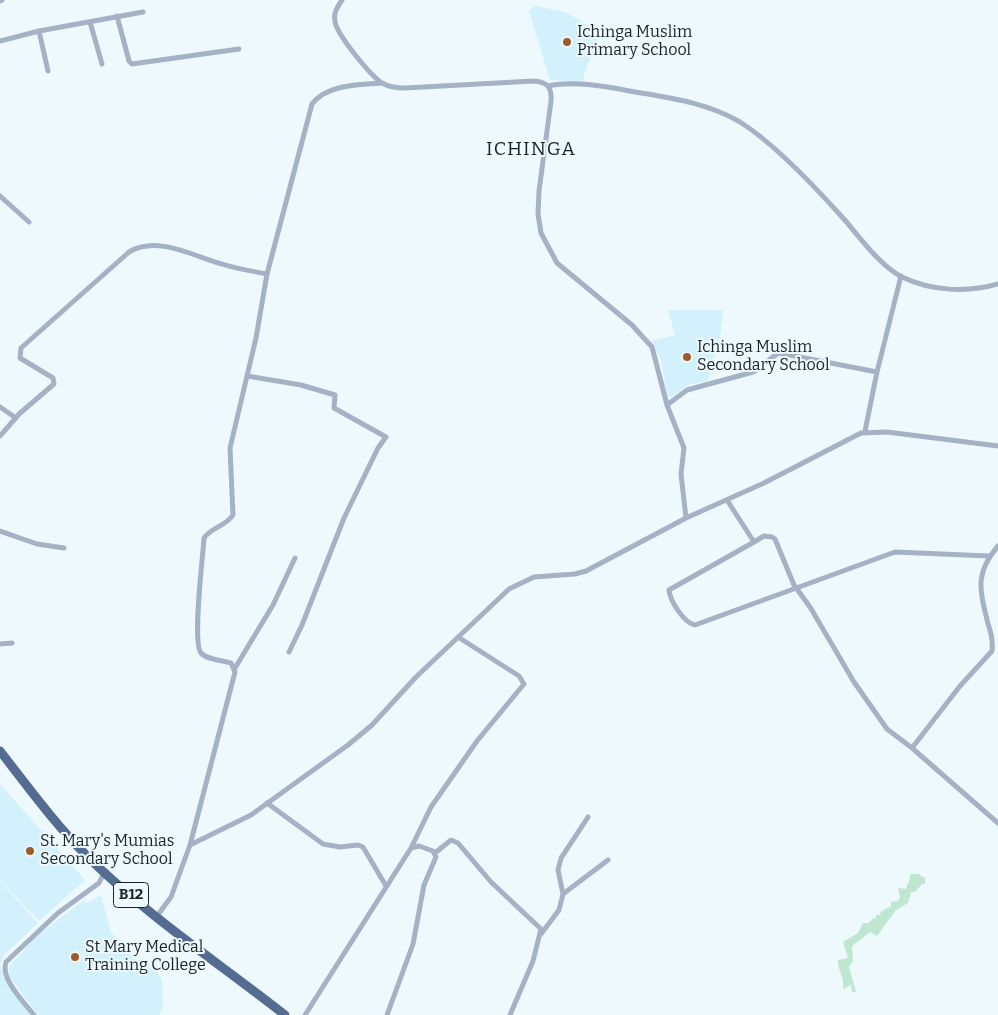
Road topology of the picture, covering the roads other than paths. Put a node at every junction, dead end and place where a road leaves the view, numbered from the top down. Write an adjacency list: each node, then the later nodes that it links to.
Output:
1 (342, 0): 10 (street)
2 (143, 12): 3 (street)
3 (117, 16): 4 (street); 7 (street)
4 (90, 22): 5 (street); 8 (street)
5 (39, 31): 6 (street); 9 (street)
6 (0, 41)
7 (239, 49)
8 (102, 64)
9 (48, 71)
10 (381, 82): 11 (street); 14 (street)
11 (548, 86): 15 (street); 19 (street)
12 (0, 196): 13 (street)
13 (29, 222)
14 (267, 274): 18 (street); 21 (street)
15 (901, 276): 16 (street); 17 (street)
16 (998, 284)
17 (877, 372): 19 (street); 22 (street)
18 (247, 376): 37 (street); 38 (street)
19 (667, 405): 26 (street)
20 (0, 407): 21 (street)
21 (16, 418): 23 (street)
22 (865, 431): 24 (street); 25 (street)
23 (0, 436)
24 (998, 446)
25 (728, 500): 26 (street); 28 (street)
26 (686, 518): 34 (street)
27 (0, 531): 30 (street)
28 (754, 542): 33 (street); 33 (street)
29 (998, 546): 31 (street)
30 (64, 548)
31 (989, 556): 33 (street); 39 (street)
32 (295, 558): 38 (street)
33 (796, 588): 39 (street)
34 (458, 637): 41 (street); 45 (street)
35 (12, 643): 36 (street)
36 (0, 644)
37 (289, 652)
38 (235, 668): 44 (street)
39 (912, 748): 43 (street)
40 (0, 750): 48 (highway, B12)
41 (267, 802): 44 (street); 49 (street)
42 (588, 817): 50 (street)
43 (998, 823)
44 (190, 845): 51 (street)
45 (412, 846): 46 (street); 49 (street)
46 (435, 853): 52 (street); 56 (street)
47 (608, 860): 50 (street)
48 (104, 872): 51 (highway, B12); 54 (street)
49 (386, 886): 55 (street)
50 (563, 894): 52 (street)
51 (157, 916): 53 (highway, B12)
52 (539, 936): 57 (street)
53 (279, 1013)
54 (34, 1015)
55 (305, 1015)
56 (387, 1015)
57 (510, 1015)

